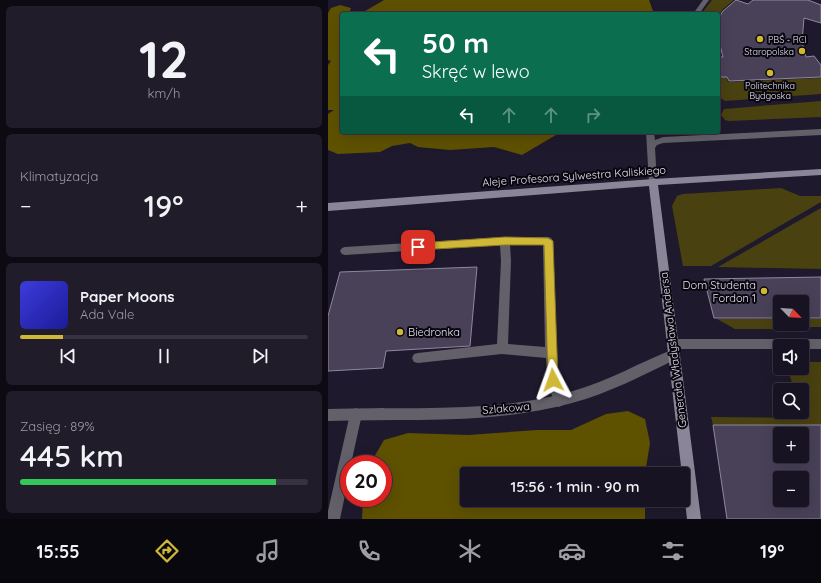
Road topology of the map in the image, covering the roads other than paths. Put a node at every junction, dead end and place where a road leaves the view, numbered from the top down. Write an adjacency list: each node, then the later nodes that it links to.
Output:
1 (706, 0): 2 (street)
2 (697, 12)
3 (821, 132): 5 (street)
4 (650, 134): 5 (street)
5 (650, 149): 7 (street)
6 (821, 172): 7 (street, Aleje Profesora Sylwestra Kaliskiego)
7 (653, 182): 8 (street, Aleje Profesora Sylwestra Kaliskiego); 13 (street, Generała Władysława Andersa)
8 (328, 207)
9 (505, 241): 10 (street); 12 (street); 14 (street)
10 (345, 251)
11 (821, 344): 13 (street)
12 (502, 349): 14 (street); 15 (street)
13 (673, 349): 16 (street, Szlakowa); 20 (street, Generała Władysława Andersa)
14 (551, 353): 16 (street)
15 (418, 358)
16 (559, 401): 17 (street, Szlakowa)
17 (356, 414): 18 (street, Szlakowa); 19 (street)
18 (328, 415)
19 (333, 519)
20 (694, 519)

